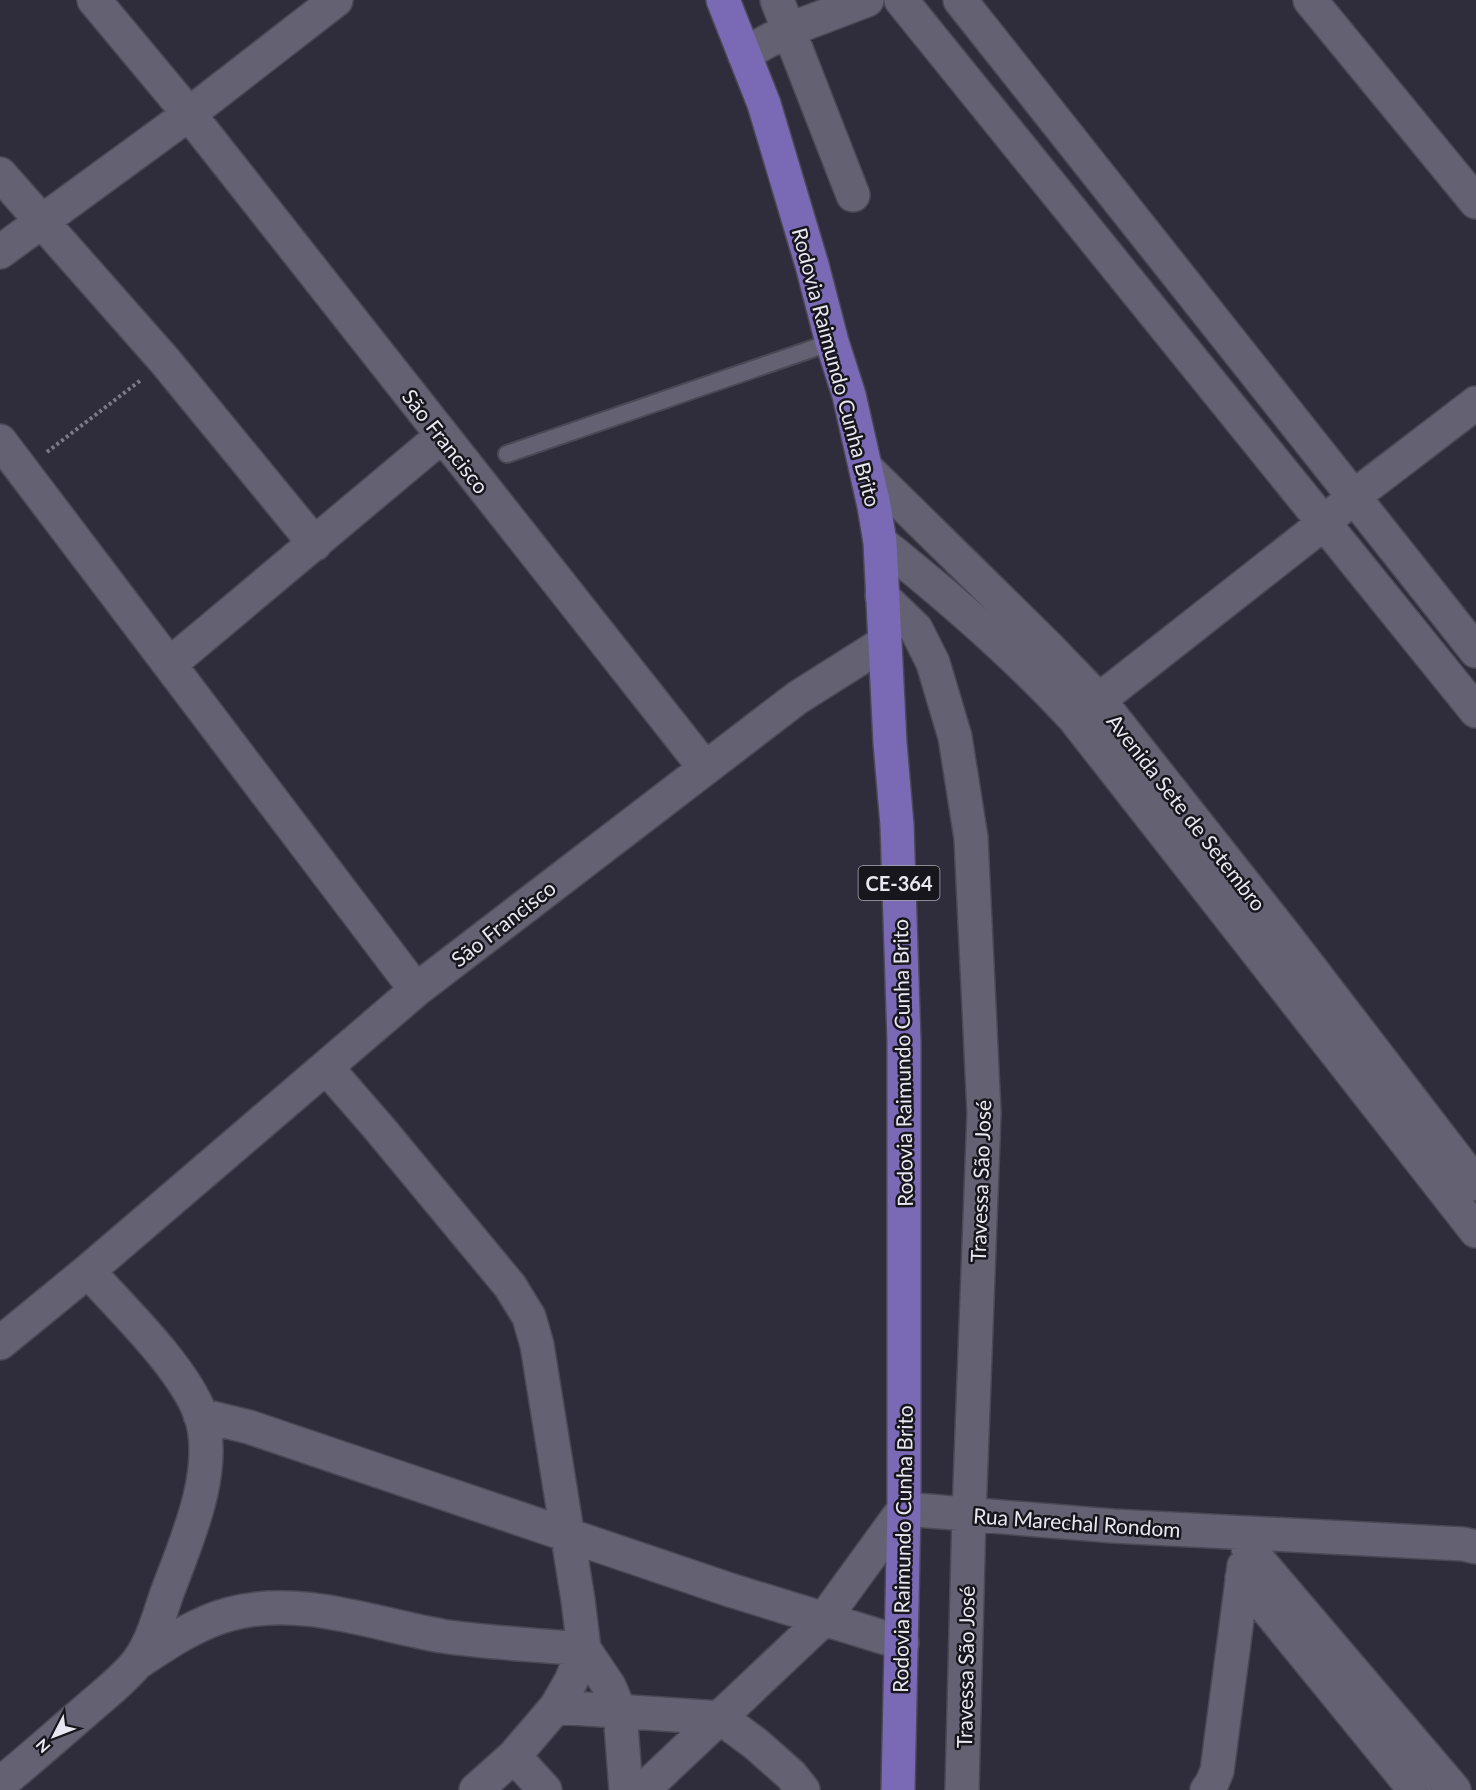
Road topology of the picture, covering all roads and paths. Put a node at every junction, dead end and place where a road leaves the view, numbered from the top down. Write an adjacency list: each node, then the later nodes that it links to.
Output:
1 (94, 0): 11 (street, São Francisco)
2 (336, 0): 11 (street)
3 (723, 0): 10 (main road, Rodovia Raimundo Cunha Brito / CE-364)
4 (777, 0): 9 (street)
5 (867, 0): 9 (street)
6 (901, 0): 26 (street)
7 (960, 0): 25 (street)
8 (1310, 0): 14 (street)
9 (788, 30): 10 (street); 13 (street)
10 (744, 54): 17 (main road, Rodovia Raimundo Cunha Brito / CE-364)
11 (189, 114): 15 (street); 20 (street, São Francisco)
12 (0, 174): 15 (street)
13 (853, 195)
14 (1476, 202)
15 (40, 222): 16 (street); 18 (street)
16 (0, 252)
17 (832, 342): 22 (lane); 23 (main road, Rodovia Raimundo Cunha Brito / CE-364)
18 (165, 361): 24 (path); 28 (street)
19 (1476, 403): 25 (street)
20 (442, 436): 28 (street); 35 (street, São Francisco)
21 (0, 441): 24 (street)
22 (507, 454)
23 (866, 468): 27 (main road, Rodovia Raimundo Cunha Brito / CE-364); 33 (street, Avenida Sete de Setembro)
24 (22, 471): 32 (street)
25 (1353, 497): 26 (street); 31 (street)
26 (1323, 524): 33 (street); 34 (street)
27 (879, 542): 29 (main road, Rodovia Raimundo Cunha Brito / CE-364); 39 (street, Avenida Sete de Setembro)
28 (315, 544): 32 (street)
29 (882, 596): 30 (main road, Rodovia Raimundo Cunha Brito / CE-364); 44 (street, Travessa São José)
30 (884, 643): 35 (street, São Francisco); 43 (main road, Rodovia Raimundo Cunha Brito / CE-364)
31 (1476, 651)
32 (170, 664): 36 (street)
33 (1099, 700): 38 (street, Avenida Sete de Setembro)
34 (1476, 711)
35 (705, 768): 36 (street, São Francisco)
36 (416, 990): 37 (street, São Francisco)
37 (326, 1067): 40 (street, São Francisco); 45 (street)
38 (1476, 1184)
39 (1476, 1231)
40 (88, 1271): 41 (street, São Francisco); 42 (street)
41 (0, 1343)
42 (200, 1415): 45 (street); 51 (street)
43 (904, 1509): 44 (street, Rua Marechal Rondom); 48 (street); 49 (main road, Rodovia Raimundo Cunha Brito / CE-364)
44 (969, 1514): 47 (street, Rua Marechal Rondom); 63 (street, Travessa São José)
45 (567, 1535): 48 (street); 50 (street)
46 (1476, 1547): 47 (street, Rua Marechal Rondom)
47 (1247, 1553): 64 (street); 65 (street); 66 (street)
48 (824, 1619): 49 (street); 54 (street)
49 (902, 1643): 62 (main road, Rodovia Raimundo Cunha Brito / CE-364)
50 (584, 1649): 51 (street); 52 (street); 53 (street)
51 (137, 1663): 56 (street)
52 (556, 1707): 53 (street); 55 (street)
53 (620, 1712): 54 (street); 59 (street)
54 (721, 1718): 60 (street); 61 (street)
55 (514, 1756): 57 (street); 58 (street)
56 (0, 1784)
57 (476, 1790)
58 (545, 1790)
59 (626, 1790)
60 (644, 1790)
61 (803, 1790)
62 (898, 1790)
63 (962, 1790)
64 (1207, 1790)
65 (1416, 1790)
66 (1454, 1790)

